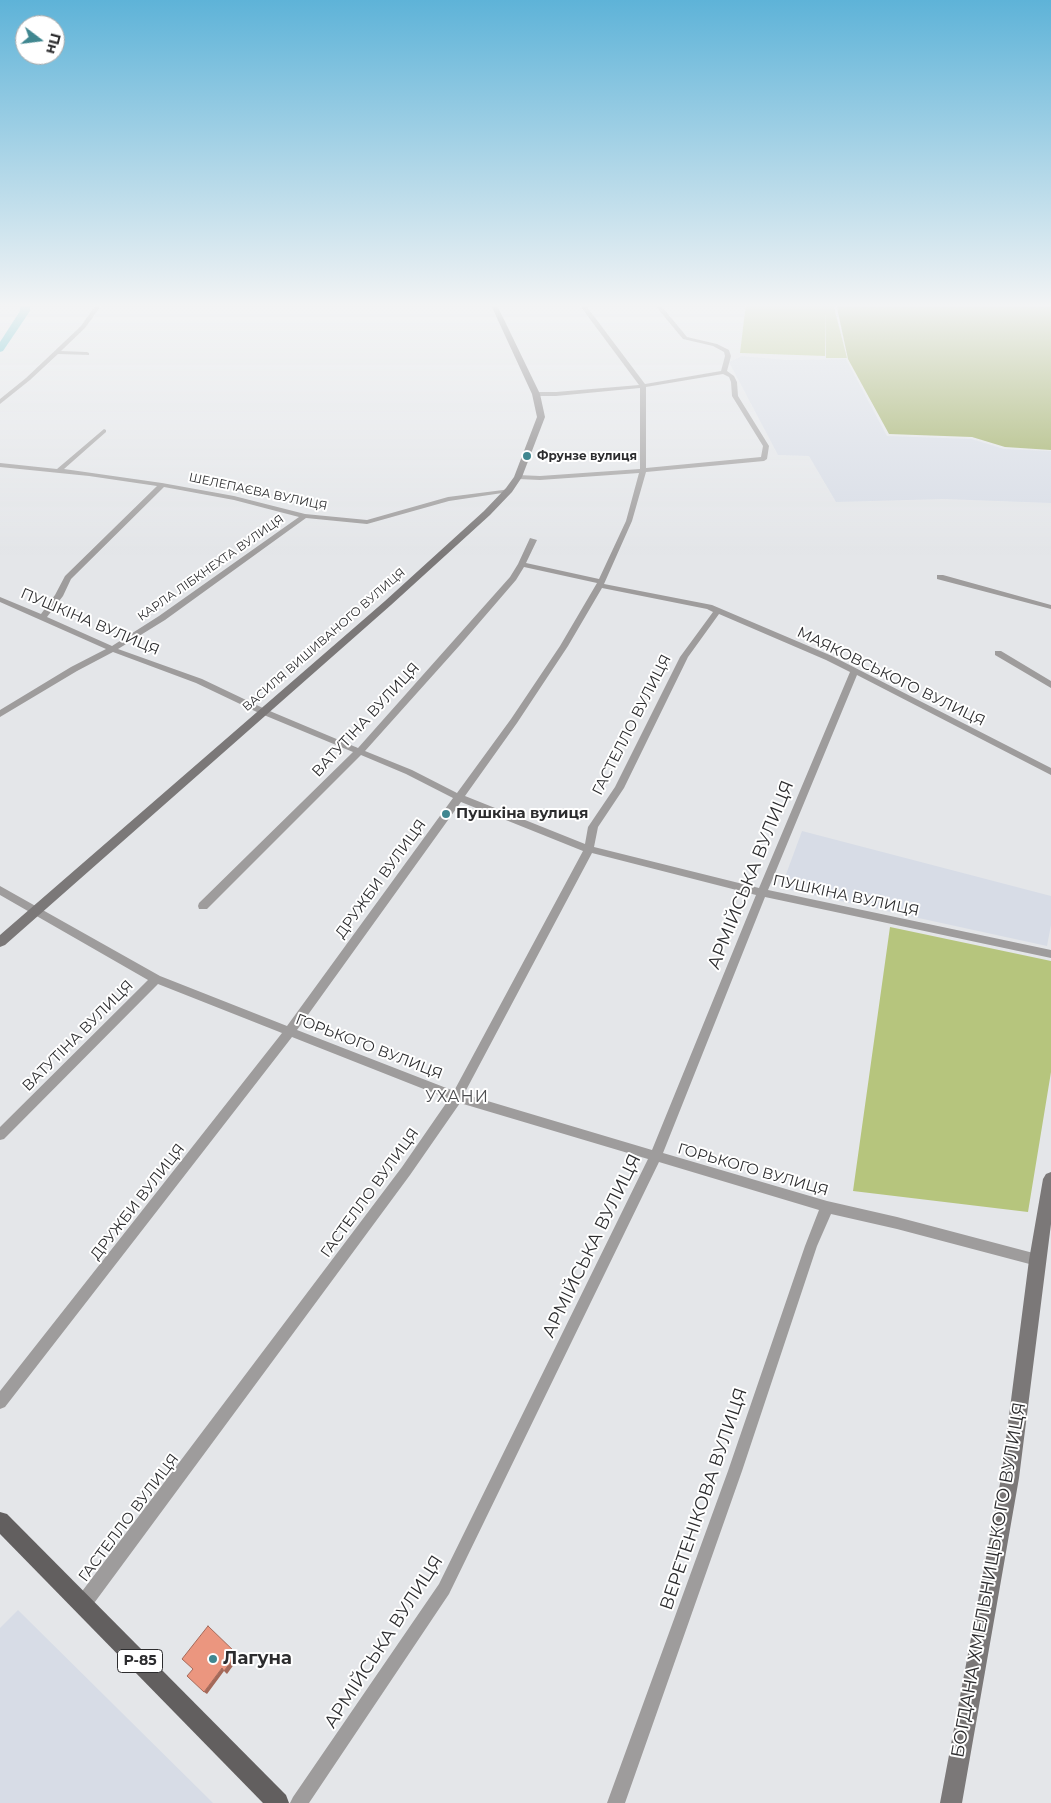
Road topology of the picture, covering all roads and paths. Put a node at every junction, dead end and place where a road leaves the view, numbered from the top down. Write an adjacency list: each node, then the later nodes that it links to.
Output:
1 (17, 387): 7 (street)
2 (533, 387): 6 (street, ВАСИЛЯ ВИШИВАНОГО ВУЛИЦЯ)
3 (630, 387): 6 (street)
4 (642, 387): 11 (street, ДРУЖБИ ВУЛИЦЯ)
5 (734, 387): 11 (street)
6 (536, 394): 12 (street, ВАСИЛЯ ВИШИВАНОГО ВУЛИЦЯ)
7 (0, 402)
8 (104, 431): 10 (street)
9 (0, 465): 10 (street, ШЕЛЕПАЄВА ВУЛИЦЯ)
10 (59, 470): 13 (street, ШЕЛЕПАЄВА ВУЛИЦЯ)
11 (643, 470): 12 (street); 19 (street, ДРУЖБИ ВУЛИЦЯ)
12 (518, 477): 14 (street, ВАСИЛЯ ВИШИВАНОГО ВУЛИЦЯ)
13 (162, 484): 15 (street, ШЕЛЕПАЄВА ВУЛИЦЯ); 23 (street)
14 (509, 490): 15 (street, ШЕЛЕПАЄВА ВУЛИЦЯ); 28 (street, ВАСИЛЯ ВИШИВАНОГО ВУЛИЦЯ)
15 (305, 516): 24 (street, КАРЛА ЛІБКНЕХТА ВУЛИЦЯ)
16 (533, 540): 17 (street, ВАТУТІНА ВУЛИЦЯ)
17 (522, 564): 19 (street, МАЯКОВСЬКОГО ВУЛИЦЯ); 30 (street, ВАТУТІНА ВУЛИЦЯ)
18 (940, 576): 21 (street)
19 (601, 583): 22 (street, МАЯКОВСЬКОГО ВУЛИЦЯ); 32 (street, ДРУЖБИ ВУЛИЦЯ)
20 (0, 598): 23 (street, ПУШКІНА ВУЛИЦЯ)
21 (1051, 607)
22 (718, 612): 26 (street, МАЯКОВСЬКОГО ВУЛИЦЯ); 33 (street, ГАСТЕЛЛО ВУЛИЦЯ)
23 (42, 618): 24 (street, ПУШКІНА ВУЛИЦЯ)
24 (112, 649): 28 (street, ПУШКІНА ВУЛИЦЯ); 29 (street, КАРЛА ЛІБКНЕХТА ВУЛИЦЯ)
25 (998, 653): 27 (street)
26 (854, 672): 31 (street, МАЯКОВСЬКОГО ВУЛИЦЯ); 35 (street, АРМІЙСЬКА ВУЛИЦЯ)
27 (1051, 685)
28 (262, 711): 30 (street, ПУШКІНА ВУЛИЦЯ); 37 (street, ВАСИЛЯ ВИШИВАНОГО ВУЛИЦЯ)
29 (0, 714)
30 (360, 751): 32 (street, ПУШКІНА ВУЛИЦЯ); 36 (street, ВАТУТІНА ВУЛИЦЯ)
31 (1051, 772)
32 (458, 797): 33 (street, ПУШКІНА ВУЛИЦЯ); 41 (street, ДРУЖБИ ВУЛИЦЯ)
33 (589, 848): 35 (street, ПУШКІНА ВУЛИЦЯ); 42 (street, ГАСТЕЛЛО ВУЛИЦЯ)
34 (0, 890): 37 (street, ГОРЬКОГО ВУЛИЦЯ)
35 (762, 893): 39 (street, ПУШКІНА ВУЛИЦЯ); 44 (street, АРМІЙСЬКА ВУЛИЦЯ)
36 (203, 906)
37 (35, 911): 38 (street, ВАСИЛЯ ВИШИВАНОГО ВУЛИЦЯ); 40 (street, ГОРЬКОГО ВУЛИЦЯ)
38 (0, 942)
39 (1051, 954)
40 (156, 979): 41 (street, ГОРЬКОГО ВУЛИЦЯ); 43 (street, ВАТУТІНА ВУЛИЦЯ)
41 (289, 1032): 42 (street, ГОРЬКОГО ВУЛИЦЯ); 48 (street, ДРУЖБИ ВУЛИЦЯ)
42 (457, 1097): 44 (street, ГОРЬКОГО ВУЛИЦЯ); 50 (street, ГАСТЕЛЛО ВУЛИЦЯ)
43 (0, 1135)
44 (655, 1158): 46 (street, ГОРЬКОГО ВУЛИЦЯ); 52 (street, АРМІЙСЬКА ВУЛИЦЯ)
45 (1051, 1179): 47 (street, БОГДАНА ХМЕЛЬНИЦЬКОГО ВУЛИЦЯ)
46 (827, 1207): 47 (street, ГОРЬКОГО ВУЛИЦЯ); 53 (street, ВЕРЕТЕНІКОВА ВУЛИЦЯ)
47 (1037, 1260): 54 (street, БОГДАНА ХМЕЛЬНИЦЬКОГО ВУЛИЦЯ)
48 (0, 1402)
49 (0, 1521): 50 (main road, Р-85)
50 (83, 1604): 51 (main road, Р-85)
51 (278, 1803)
52 (299, 1803)
53 (616, 1803)
54 (951, 1803)

